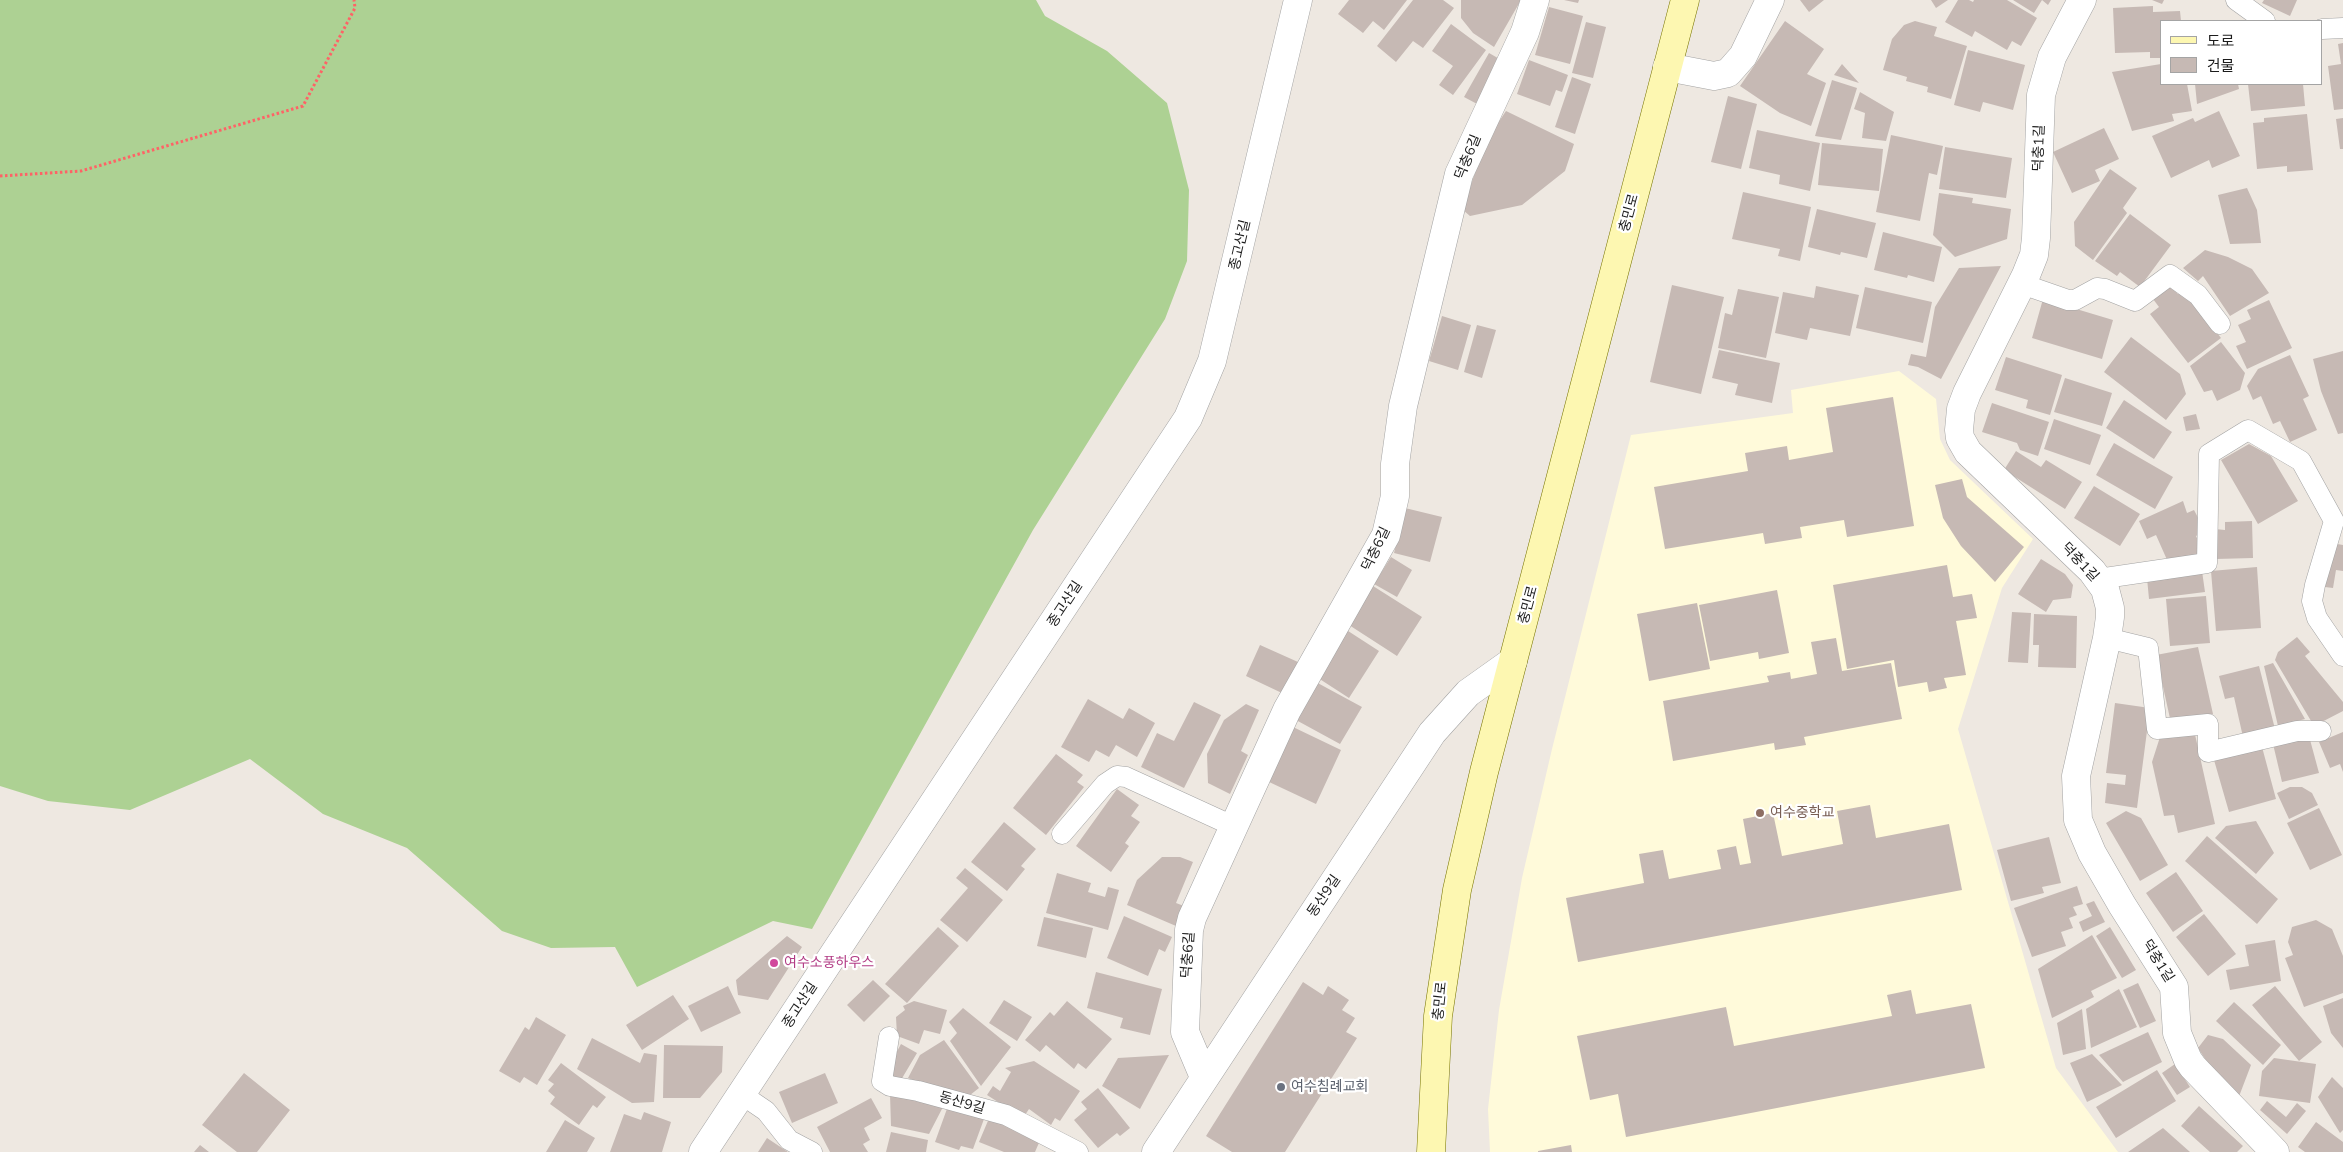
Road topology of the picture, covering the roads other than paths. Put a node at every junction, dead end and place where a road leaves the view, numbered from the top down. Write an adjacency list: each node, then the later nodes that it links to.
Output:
1 (1298, 0): 22 (street, 종고산길)
2 (1535, 0): 18 (street, 덕충6길)
3 (1685, 0): 10 (street, 충민로)
4 (1770, 0): 10 (street)
5 (2082, 0): 11 (street, 덕충1길)
6 (2236, 0): 7 (lane)
7 (2264, 20)
8 (2323, 28): 9 (lane)
9 (2343, 28)
10 (1668, 66): 16 (street, 충민로)
11 (2022, 284): 12 (lane); 13 (street, 덕충1길)
12 (2220, 324)
13 (2098, 579): 14 (street, 덕충1길); 15 (lane)
14 (2107, 638): 17 (lane); 28 (street, 덕충1길)
15 (2343, 656)
16 (1513, 661): 21 (street, 동산9길); 27 (street, 충민로)
17 (2321, 731)
18 (1233, 826): 19 (lane); 21 (street, 덕충6길)
19 (1062, 834)
20 (889, 1038): 25 (lane, 동산9길)
21 (1204, 1077): 26 (street, 동산9길)
22 (742, 1094): 23 (street, 종고산길); 24 (lane)
23 (703, 1152)
24 (812, 1152)
25 (1078, 1152)
26 (1156, 1152)
27 (1431, 1152)
28 (2275, 1152)

